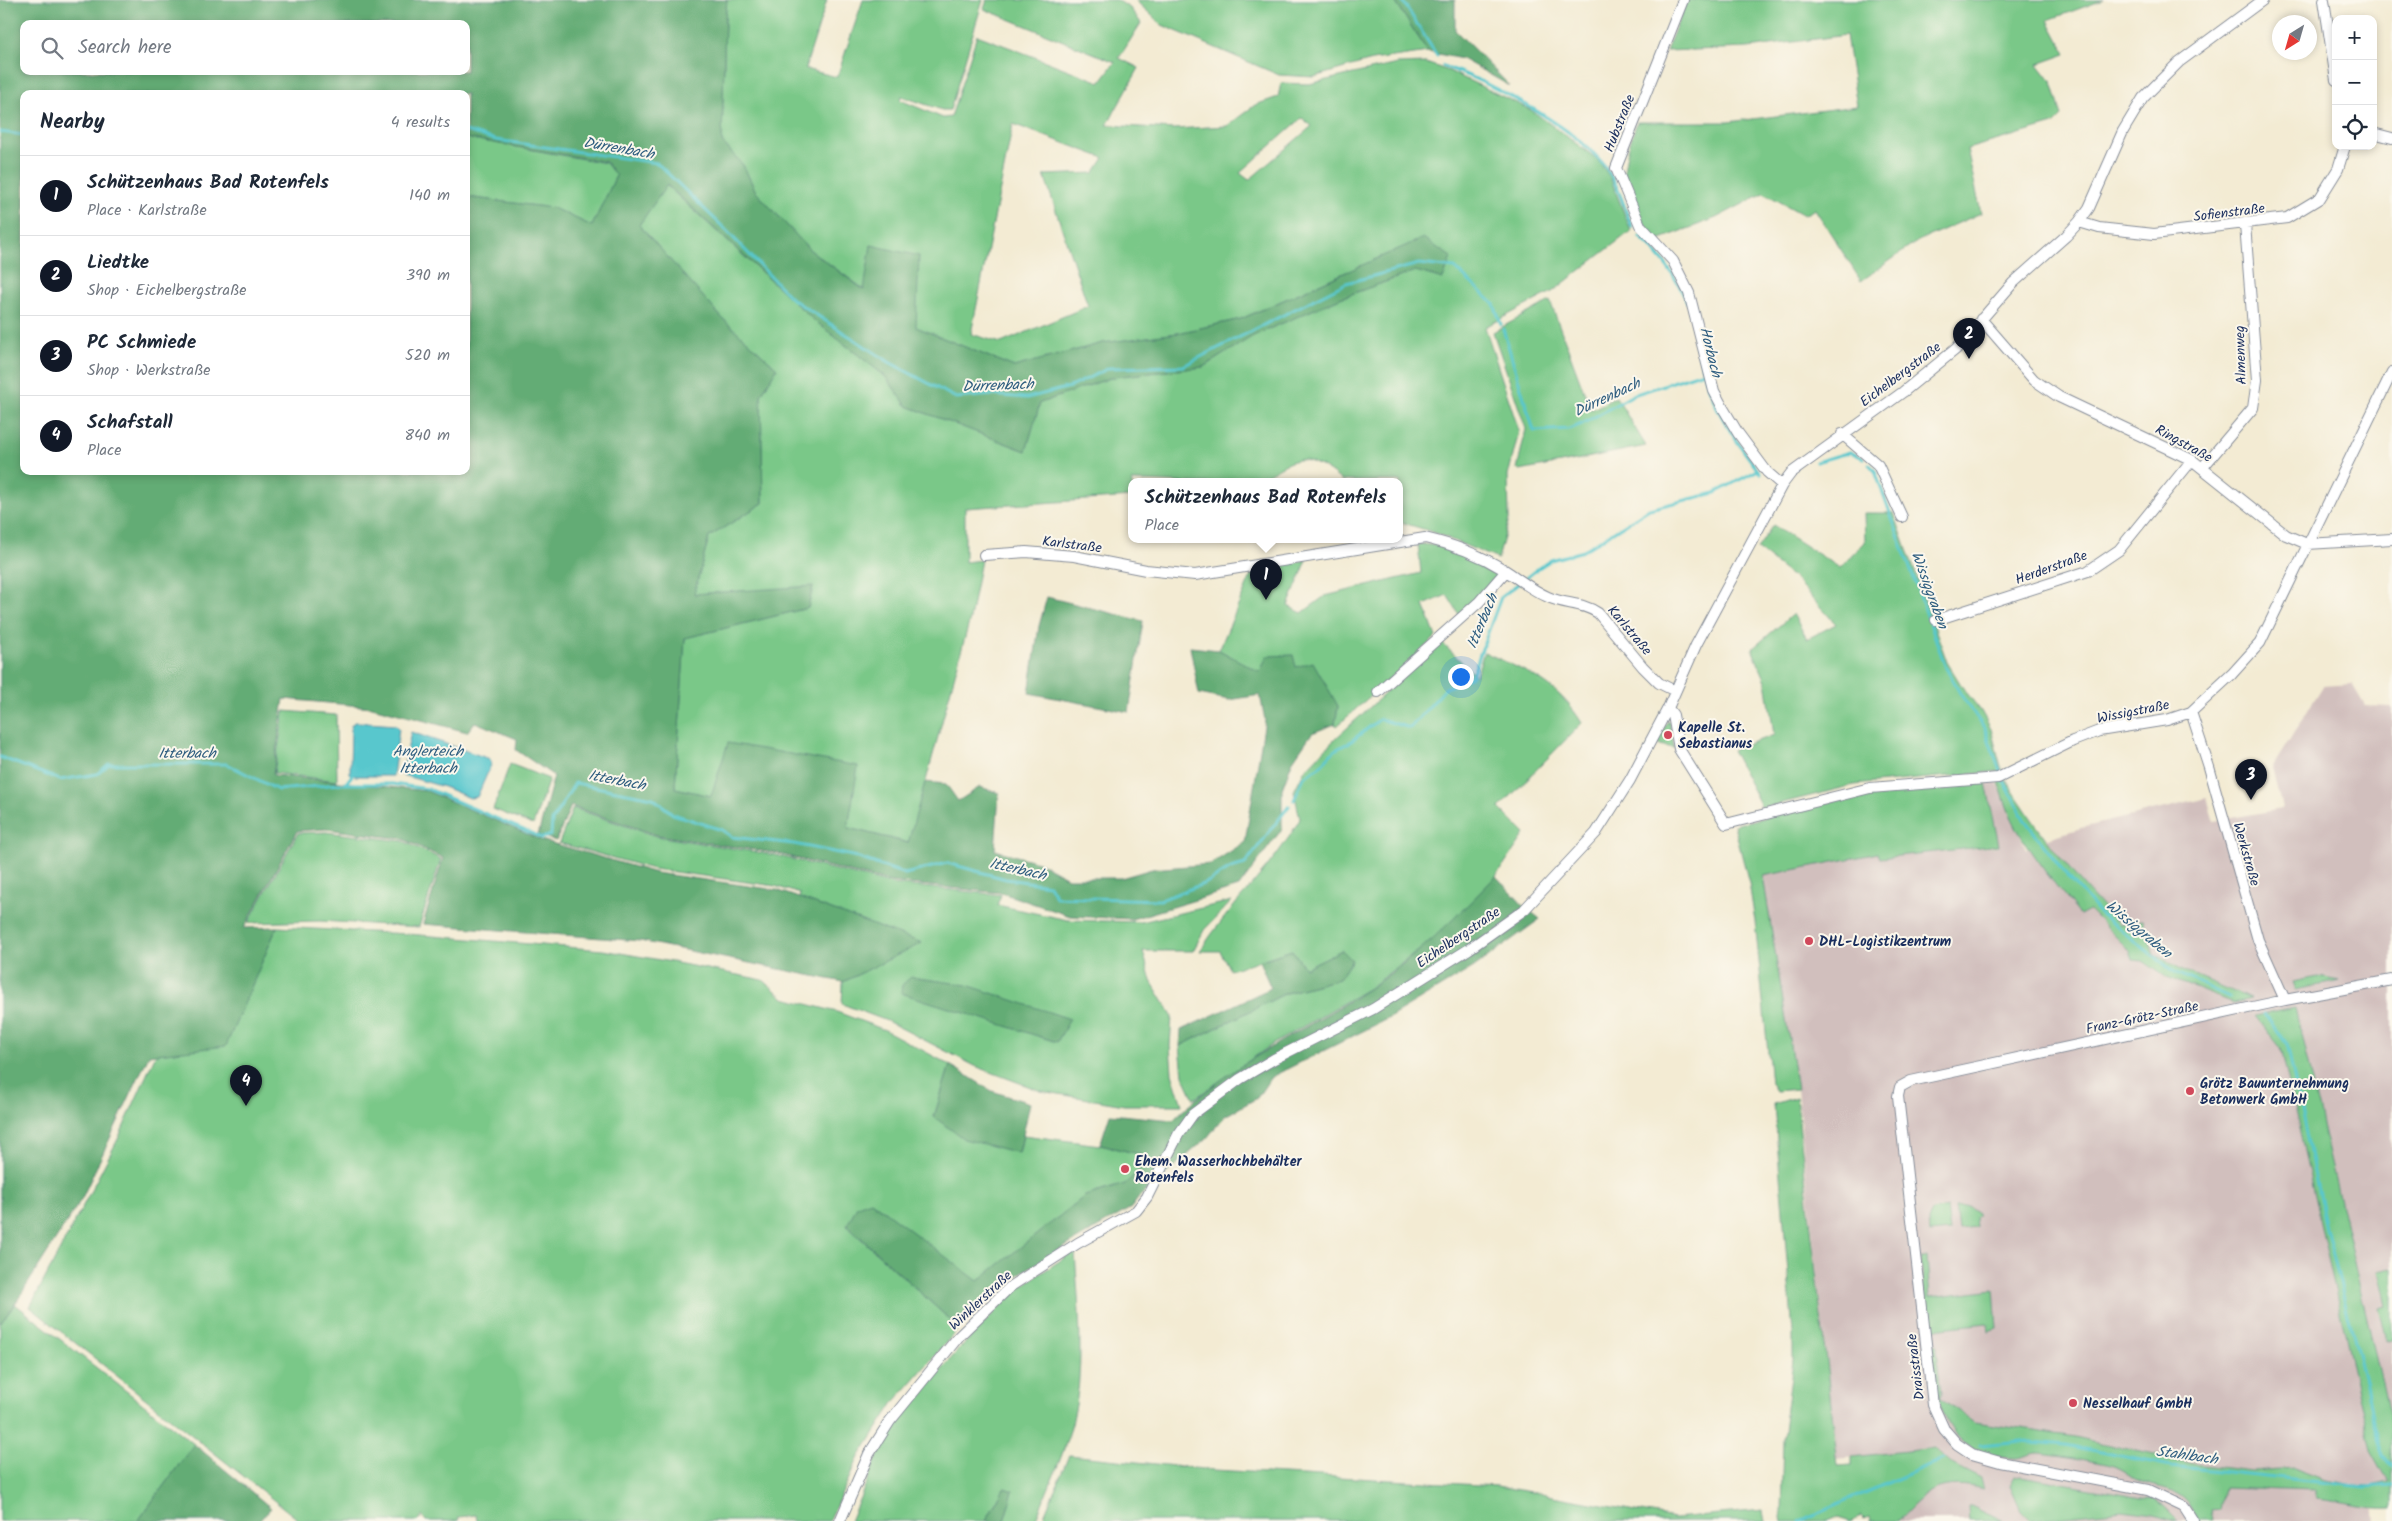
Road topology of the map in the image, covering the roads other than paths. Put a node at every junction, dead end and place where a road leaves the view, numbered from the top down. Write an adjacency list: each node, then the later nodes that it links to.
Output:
1 (1683, 0): 15 (street, Hubstraße)
2 (2264, 0): 8 (street, Eichelbergstraße)
3 (2324, 0): 4 (street)
4 (2333, 60)
5 (2377, 134): 6 (street)
6 (2392, 138)
7 (2344, 150): 9 (street, Sofienstraße)
8 (2079, 222): 9 (street, Sofienstraße); 10 (street, Eichelbergstraße)
9 (2245, 224): 14 (street, Almenweg)
10 (1981, 319): 12 (street, Eichelbergstraße); 13 (street, Ringstraße)
11 (2392, 372): 20 (street, Wissigstraße)
12 (1842, 434): 15 (street, Eichelbergstraße); 16 (street)
13 (2192, 460): 14 (street, Ringstraße); 23 (street, Herderstraße)
14 (2203, 467): 20 (street, Ringstraße)
15 (1782, 484): 24 (street, Eichelbergstraße)
16 (1902, 517)
17 (2392, 539): 20 (street, Ringstraße)
18 (1403, 542): 22 (street, Karlstraße)
19 (1394, 543): 21 (street, Karlstraße)
20 (2307, 544): 27 (street, Wissigstraße)
21 (984, 555)
22 (1510, 574): 24 (street, Karlstraße); 25 (street)
23 (1936, 620)
24 (1675, 691): 26 (street, Eichelbergstraße)
25 (1378, 692)
26 (1668, 708): 27 (street, Wissigstraße); 31 (street, Eichelbergstraße)
27 (2191, 712): 29 (street, Werkstraße)
28 (2392, 980): 29 (street, Franz-Grötz-Straße)
29 (2286, 1000): 30 (street, Franz-Grötz-Straße)
30 (1900, 1087): 33 (street, Draisstraße)
31 (1193, 1114): 32 (street, Winklerstraße)
32 (840, 1521)
33 (2193, 1521)

